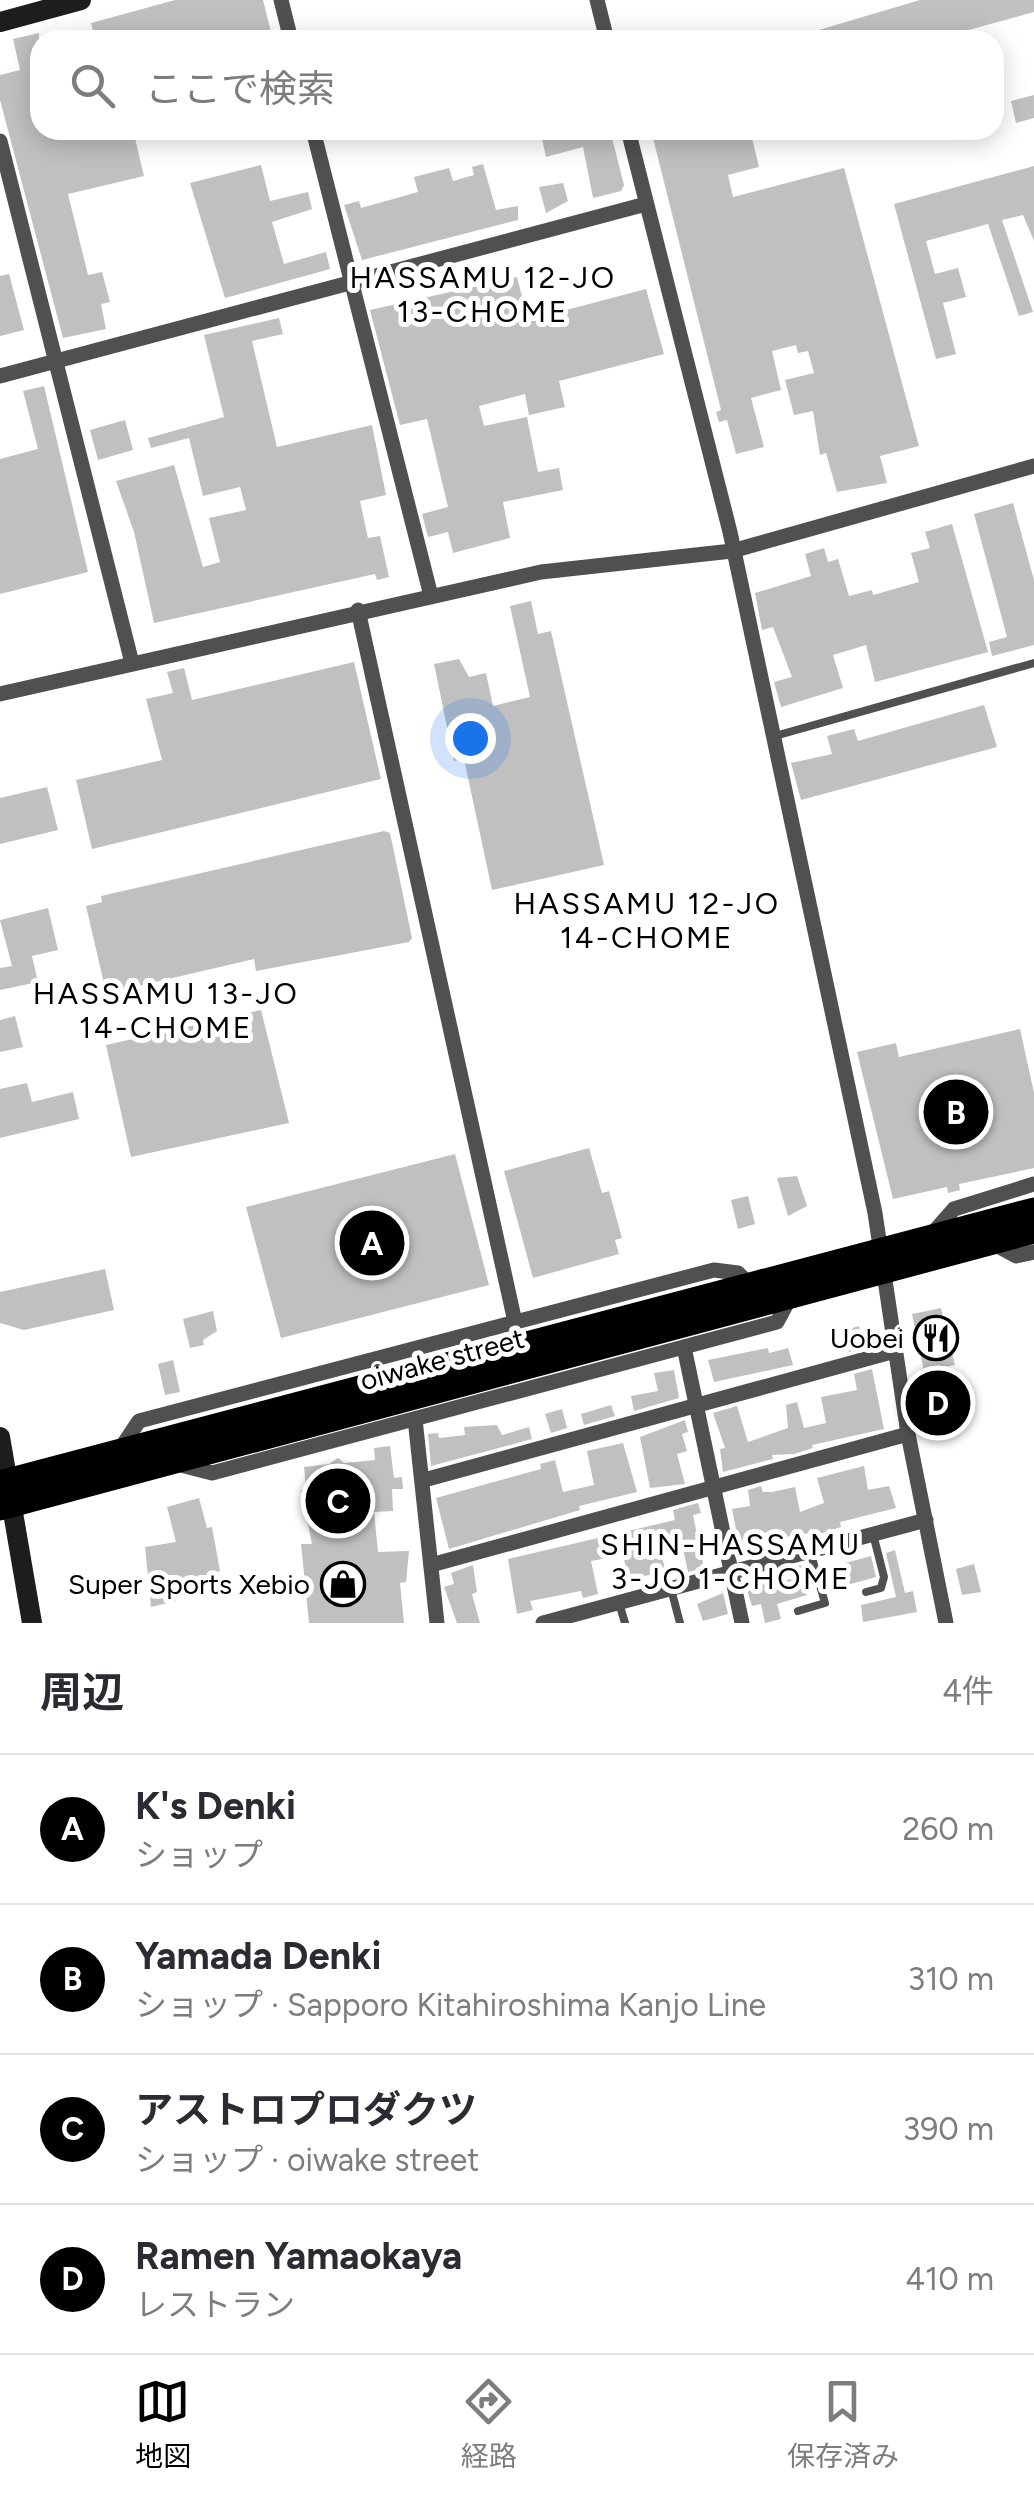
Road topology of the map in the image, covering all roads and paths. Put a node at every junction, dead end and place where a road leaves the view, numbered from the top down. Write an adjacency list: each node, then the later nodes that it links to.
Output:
1 (81, 0): 4 (main road)
2 (281, 0): 5 (street)
3 (597, 0): 6 (street)
4 (0, 22)
5 (288, 30)
6 (604, 30)
7 (316, 140): 11 (street)
8 (630, 140): 10 (street)
9 (0, 142): 12 (street)
10 (646, 204): 11 (street); 15 (street)
11 (352, 282): 12 (street); 16 (street)
12 (53, 362): 13 (street); 18 (street)
13 (0, 376)
14 (1033, 470): 15 (street)
15 (732, 551): 16 (street); 21 (street)
16 (431, 596): 17 (street)
17 (358, 610): 18 (street); 31 (street)
18 (132, 663): 20 (street)
19 (1034, 663): 21 (lane)
20 (0, 694)
21 (770, 738): 28 (street)
22 (1034, 1184): 25 (street)
23 (1034, 1210): 25 (main road)
24 (1034, 1230): 26 (main road)
25 (929, 1237): 28 (main road)
26 (990, 1242): 27 (street); 28 (main road)
27 (1034, 1252)
28 (883, 1261): 29 (main road, oiwake street); 30 (main road, oiwake street); 33 (street)
29 (750, 1284): 31 (street); 38 (main road, oiwake street)
30 (791, 1296): 32 (street); 39 (main road, oiwake street)
31 (515, 1322): 38 (street)
32 (684, 1347): 34 (street); 35 (street)
33 (896, 1351): 34 (street); 36 (street)
34 (697, 1406): 40 (street); 41 (street)
35 (415, 1420): 39 (street); 40 (street)
36 (908, 1434): 41 (street); 43 (street)
37 (0, 1437): 42 (main road)
38 (120, 1452): 42 (main road, oiwake street)
39 (172, 1462): 42 (main road, oiwake street)
40 (424, 1480): 46 (street)
41 (714, 1488): 46 (street); 47 (street)
42 (6, 1494): 52 (main road)
43 (926, 1520): 44 (street); 58 (street)
44 (873, 1534): 45 (street); 49 (lane)
45 (810, 1551): 47 (street); 51 (lane)
46 (430, 1565): 53 (street)
47 (732, 1572): 48 (street); 57 (street)
48 (671, 1589): 50 (street); 56 (lane)
49 (866, 1592)
50 (619, 1603): 54 (street); 55 (lane)
51 (798, 1611)
52 (32, 1623)
53 (437, 1623)
54 (542, 1623)
55 (626, 1623)
56 (680, 1623)
57 (742, 1623)
58 (946, 1623)

